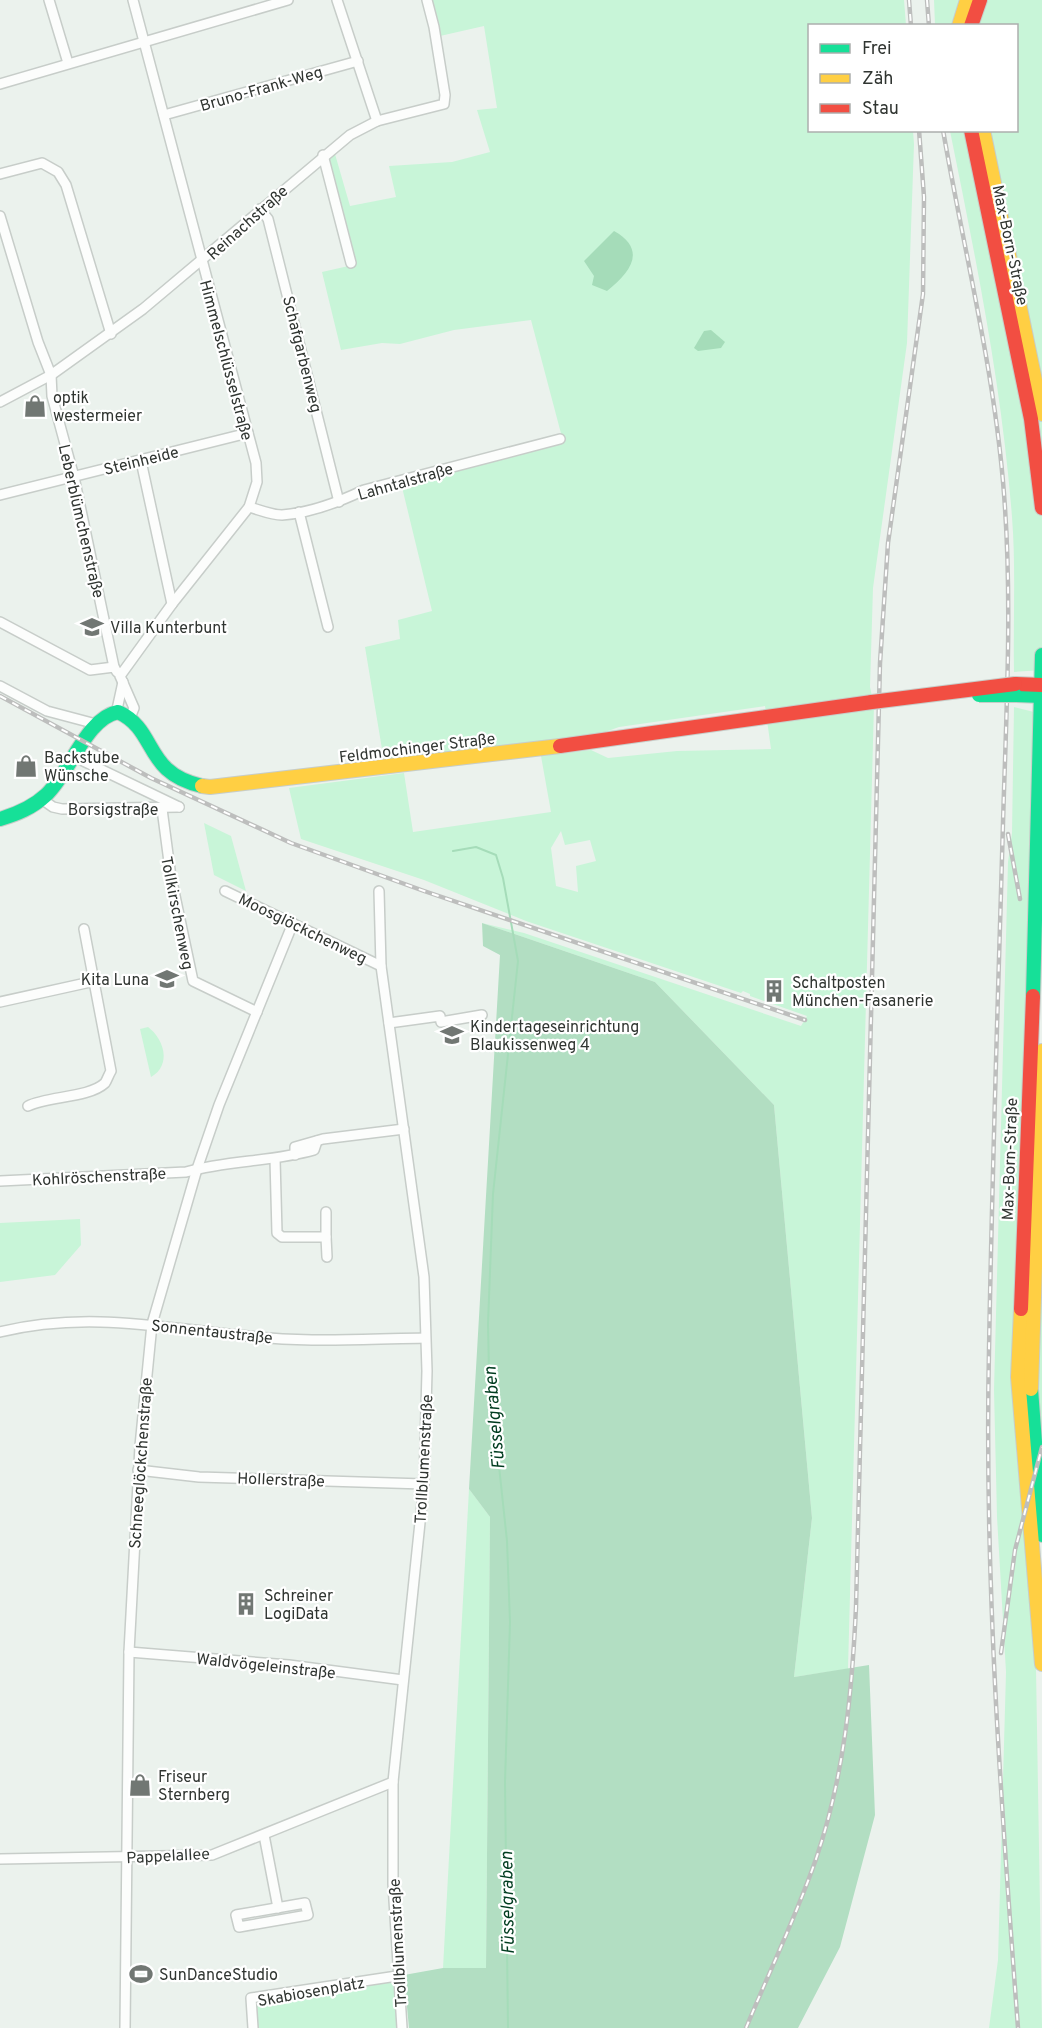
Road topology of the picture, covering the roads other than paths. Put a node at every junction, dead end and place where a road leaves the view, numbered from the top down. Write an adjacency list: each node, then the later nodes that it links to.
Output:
1 (49, 0): 12 (street)
2 (133, 0): 10 (street, Himmelschlüsselstraße)
3 (288, 0): 10 (street)
4 (337, 0): 11 (street)
5 (427, 0): 15 (street, Reinachstraße)
6 (967, 0): 8 (main road)
7 (980, 0): 9 (main road)
8 (960, 24)
9 (972, 24)
10 (144, 40): 12 (street); 14 (street, Himmelschlüsselstraße)
11 (358, 61): 14 (street, Bruno-Frank-Weg); 15 (street)
12 (68, 63): 13 (street)
13 (0, 84)
14 (164, 115): 22 (street, Himmelschlüsselstraße)
15 (377, 121): 18 (street, Reinachstraße)
16 (970, 132): 35 (main road, Max-Born-Straße)
17 (983, 132): 27 (main road, Max-Born-Straße)
18 (323, 155): 20 (street, Reinachstraße); 23 (street)
19 (0, 174): 24 (street)
20 (260, 209): 22 (street, Reinachstraße); 33 (street, Schafgarbenweg)
21 (0, 216): 25 (street, Leberblümchenstraße)
22 (200, 263): 24 (street, Reinachstraße); 28 (street, Himmelschlüsselstraße)
23 (351, 263)
24 (111, 334): 25 (street, Reinachstraße)
25 (51, 375): 26 (street, Reinachstraße); 31 (street, Leberblümchenstraße)
26 (0, 402)
27 (1042, 414)
28 (248, 433): 30 (street, Steinheide); 34 (street, Himmelschlüsselstraße)
29 (560, 439): 33 (street, Lahntalstraße)
30 (141, 461): 31 (street, Steinheide); 37 (street)
31 (74, 477): 32 (street, Steinheide); 41 (street, Leberblümchenstraße)
32 (0, 495)
33 (339, 502): 36 (street, Lahntalstraße)
34 (249, 507): 36 (street, Lahntalstraße); 37 (street, Himmelschlüsselstraße)
35 (1042, 508)
36 (299, 512): 39 (street)
37 (172, 604): 42 (street, Himmelschlüsselstraße)
38 (0, 622): 41 (street)
39 (328, 627)
40 (1042, 655): 44 (main road, Max-Born-Straße)
41 (114, 667): 42 (street)
42 (121, 679): 45 (street); 45 (street)
43 (0, 686): 46 (street)
44 (1041, 690): 45 (main road, Feldmochinger Straße, bridge); 77 (main road, Max-Born-Straße)
45 (123, 716): 46 (main road)
46 (96, 724): 47 (main road)
47 (75, 757): 48 (main road); 49 (street, Borsigstraße)
48 (42, 800): 49 (street, Borsigstraße); 50 (main road)
49 (162, 809): 58 (street, Tollkirschenweg)
50 (0, 819)
51 (225, 891): 53 (street, Moosglöckchenweg)
52 (380, 891): 55 (street, Trollblumenstraße)
53 (293, 923): 55 (street, Moosglöckchenweg); 58 (street, Schneeglöckchenstraße)
54 (84, 929): 56 (street)
55 (381, 966): 60 (street, Trollblumenstraße)
56 (95, 981): 57 (street); 62 (street)
57 (0, 1002)
58 (257, 1012): 65 (street, Schneeglöckchenstraße)
59 (482, 1015): 60 (street)
60 (389, 1023): 63 (street, Trollblumenstraße)
61 (1042, 1051): 75 (main road, Max-Born-Straße)
62 (28, 1106)
63 (404, 1129): 64 (street, Kohlröschenstraße); 72 (street, Trollblumenstraße)
64 (275, 1159): 65 (street, Kohlröschenstraße); 68 (street)
65 (197, 1169): 66 (street, Kohlröschenstraße); 70 (street, Schneeglöckchenstraße)
66 (0, 1181)
67 (326, 1212): 68 (street)
68 (326, 1237): 69 (street)
69 (327, 1257)
70 (152, 1324): 71 (street, Sonnentaustraße); 72 (street, Sonnentaustraße); 73 (street, Schneeglöckchenstraße)
71 (0, 1332)
72 (425, 1338): 74 (street, Trollblumenstraße)
73 (138, 1470): 74 (street, Hollerstraße); 76 (street, Schneeglöckchenstraße)
74 (424, 1484): 78 (street, Trollblumenstraße)
75 (1042, 1535)
76 (129, 1652): 78 (street, Waldvögeleinstraße); 81 (street, Schneeglöckchenstraße)
77 (1042, 1664)
78 (403, 1680): 79 (street, Trollblumenstraße)
79 (393, 1782): 80 (street, Pappelallee); 84 (street, Trollblumenstraße)
80 (264, 1835): 81 (street, Pappelallee); 83 (street)
81 (125, 1858): 82 (street, Pappelallee); 85 (street, Schneeglöckchenstraße)
82 (0, 1859)
83 (278, 1908): 83 (street)
84 (397, 1976): 86 (street, Skabiosenplatz); 87 (street, Trollblumenstraße)
85 (125, 2028)
86 (253, 2028)
87 (402, 2028)

